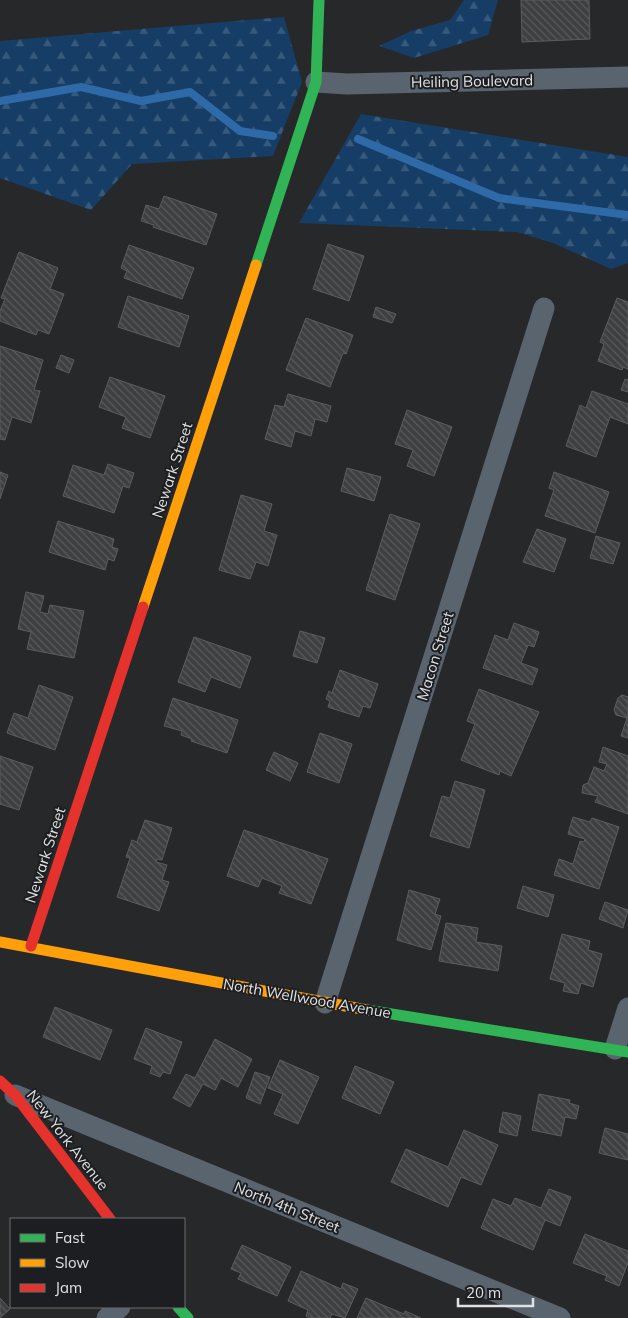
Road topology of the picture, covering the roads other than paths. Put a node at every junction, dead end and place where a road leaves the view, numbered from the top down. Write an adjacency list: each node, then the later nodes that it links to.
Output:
1 (318, 0): 3 (street, Newark Street)
2 (628, 77): 3 (street, Heiling Boulevard)
3 (316, 82): 6 (street, Newark Street)
4 (544, 308): 7 (street, Macon Street)
5 (0, 942): 6 (street, North Wellwood Avenue)
6 (31, 946): 7 (street, North Wellwood Avenue)
7 (326, 1003): 9 (street, North Wellwood Avenue)
8 (628, 1008): 9 (street, North Wellwood Avenue)
9 (622, 1050)
10 (7, 1088): 11 (street, New York Avenue); 16 (street, North 4th Street)
11 (109, 1218)
12 (119, 1308): 14 (street)
13 (179, 1308): 15 (street)
14 (107, 1318)
15 (188, 1318)
16 (560, 1318)

